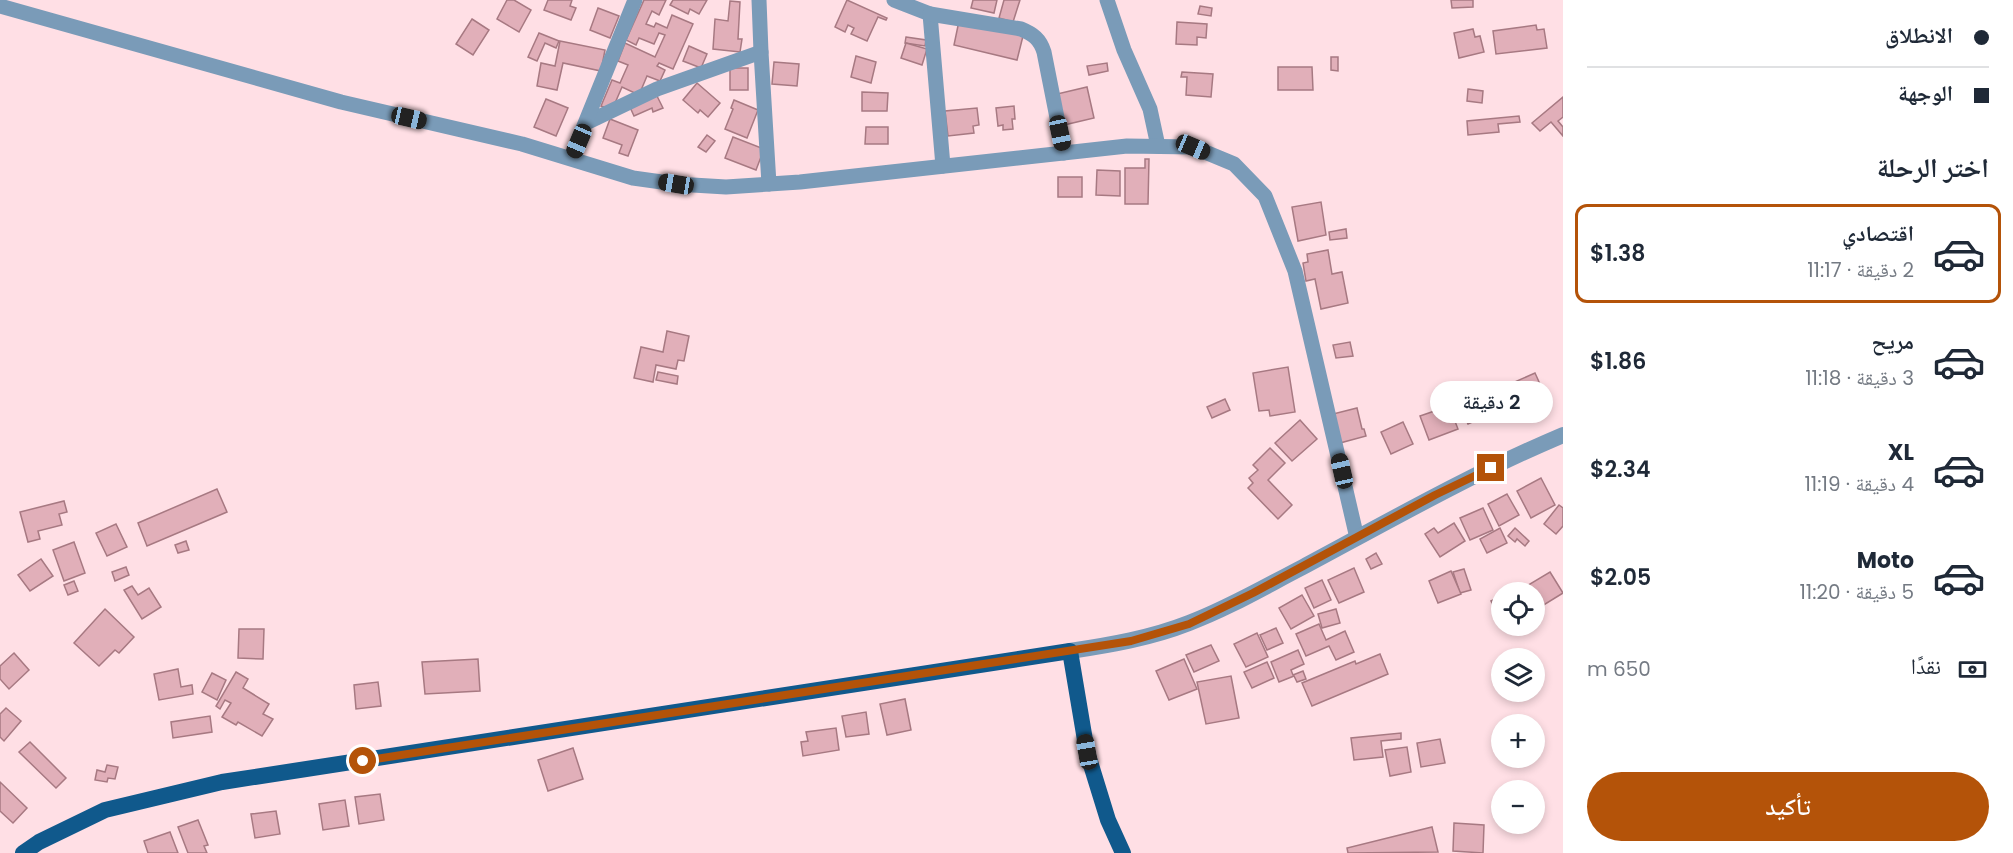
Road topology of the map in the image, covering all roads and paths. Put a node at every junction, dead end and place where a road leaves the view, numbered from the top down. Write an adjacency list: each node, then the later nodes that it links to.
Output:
1 (635, 0): 8 (street)
2 (759, 0): 7 (street)
3 (894, 0): 6 (street)
4 (1107, 0): 9 (street)
5 (0, 6): 11 (street)
6 (930, 14): 10 (street); 12 (street)
7 (761, 52): 8 (street); 13 (street)
8 (586, 123): 11 (street)
9 (1158, 146): 10 (street); 15 (street)
10 (1064, 153): 12 (street)
11 (571, 158): 13 (street)
12 (944, 166): 13 (street)
13 (770, 184)
14 (1563, 435): 15 (street)
15 (1357, 538): 16 (street)
16 (1070, 651): 17 (main road); 18 (main road)
17 (23, 853)
18 (1123, 853)

